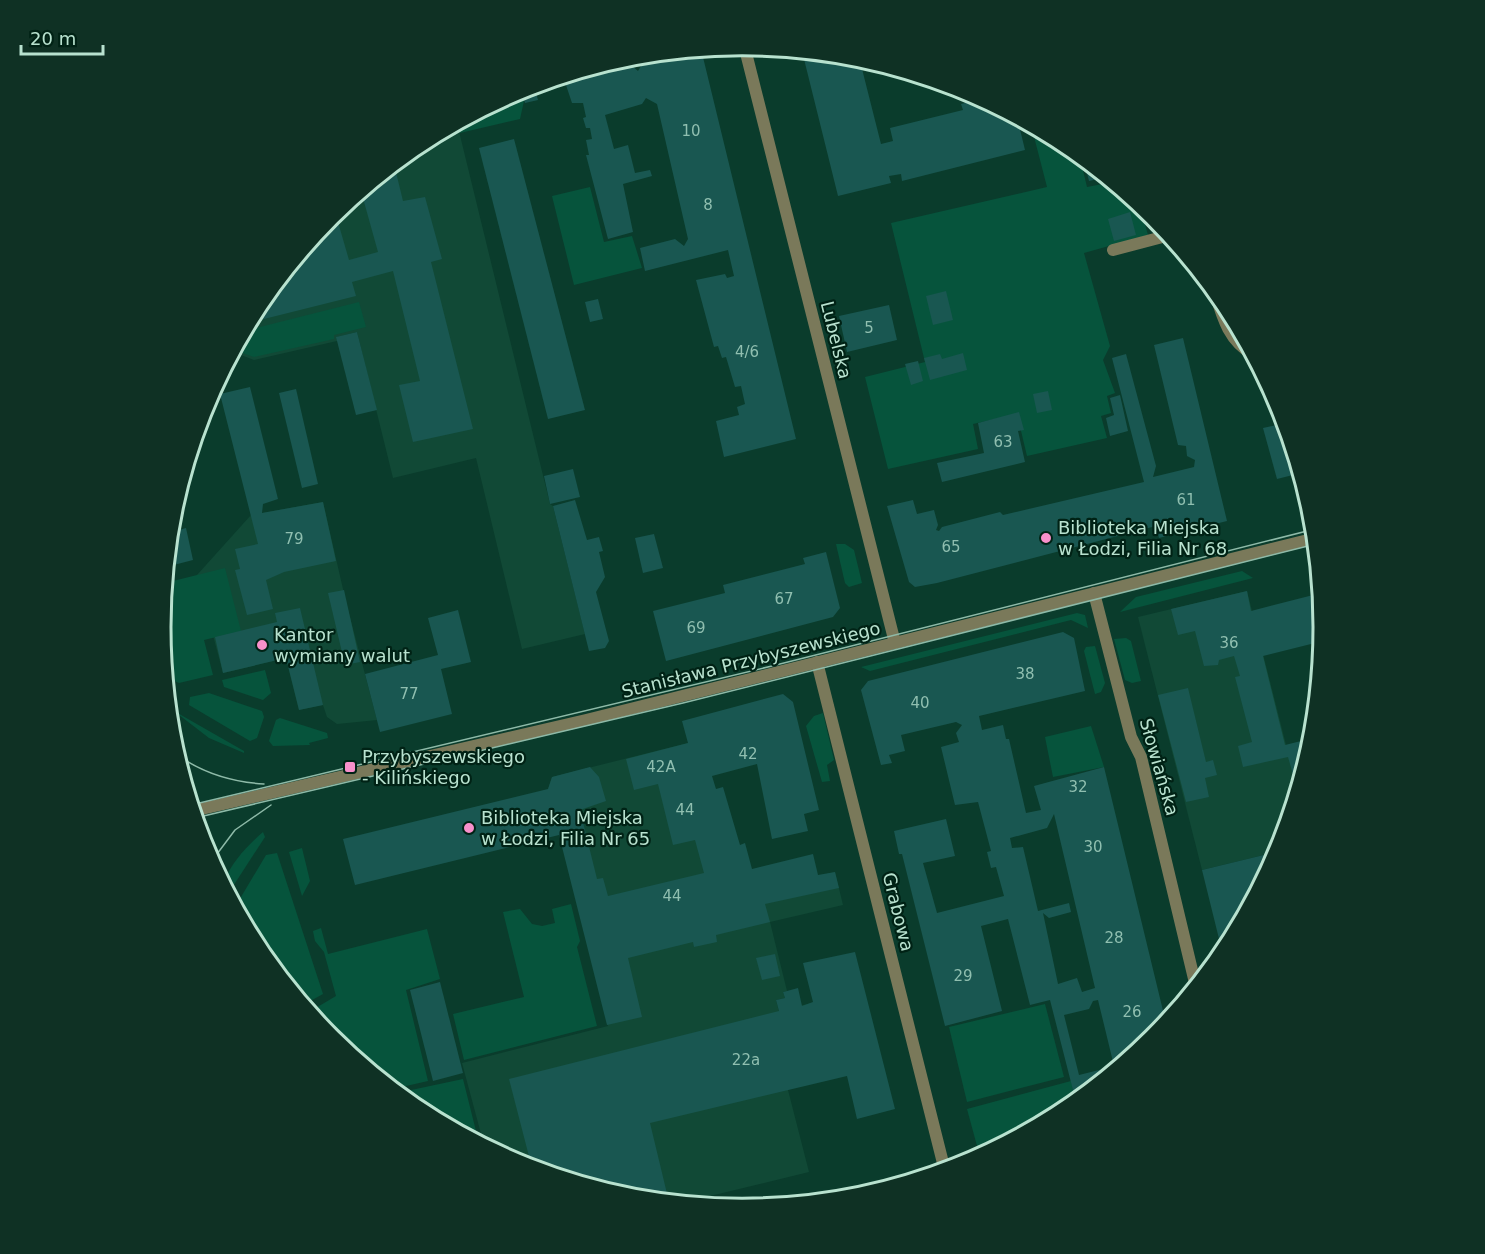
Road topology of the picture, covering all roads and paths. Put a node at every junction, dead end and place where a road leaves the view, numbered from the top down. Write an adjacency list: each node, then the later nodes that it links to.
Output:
1 (747, 56): 8 (street, Lubelska)
2 (1160, 238): 3 (street)
3 (1113, 250)
4 (1221, 314): 5 (street)
5 (1237, 341)
6 (1307, 540): 7 (street, Stanisława Przybyszewskiego)
7 (1094, 593): 8 (street, Stanisława Przybyszewskiego); 11 (street, Słowiańska)
8 (895, 643): 9 (street, Stanisława Przybyszewskiego)
9 (817, 662): 10 (street, Stanisława Przybyszewskiego); 12 (street, Grabowa)
10 (201, 810)
11 (1194, 978)
12 (943, 1162)

